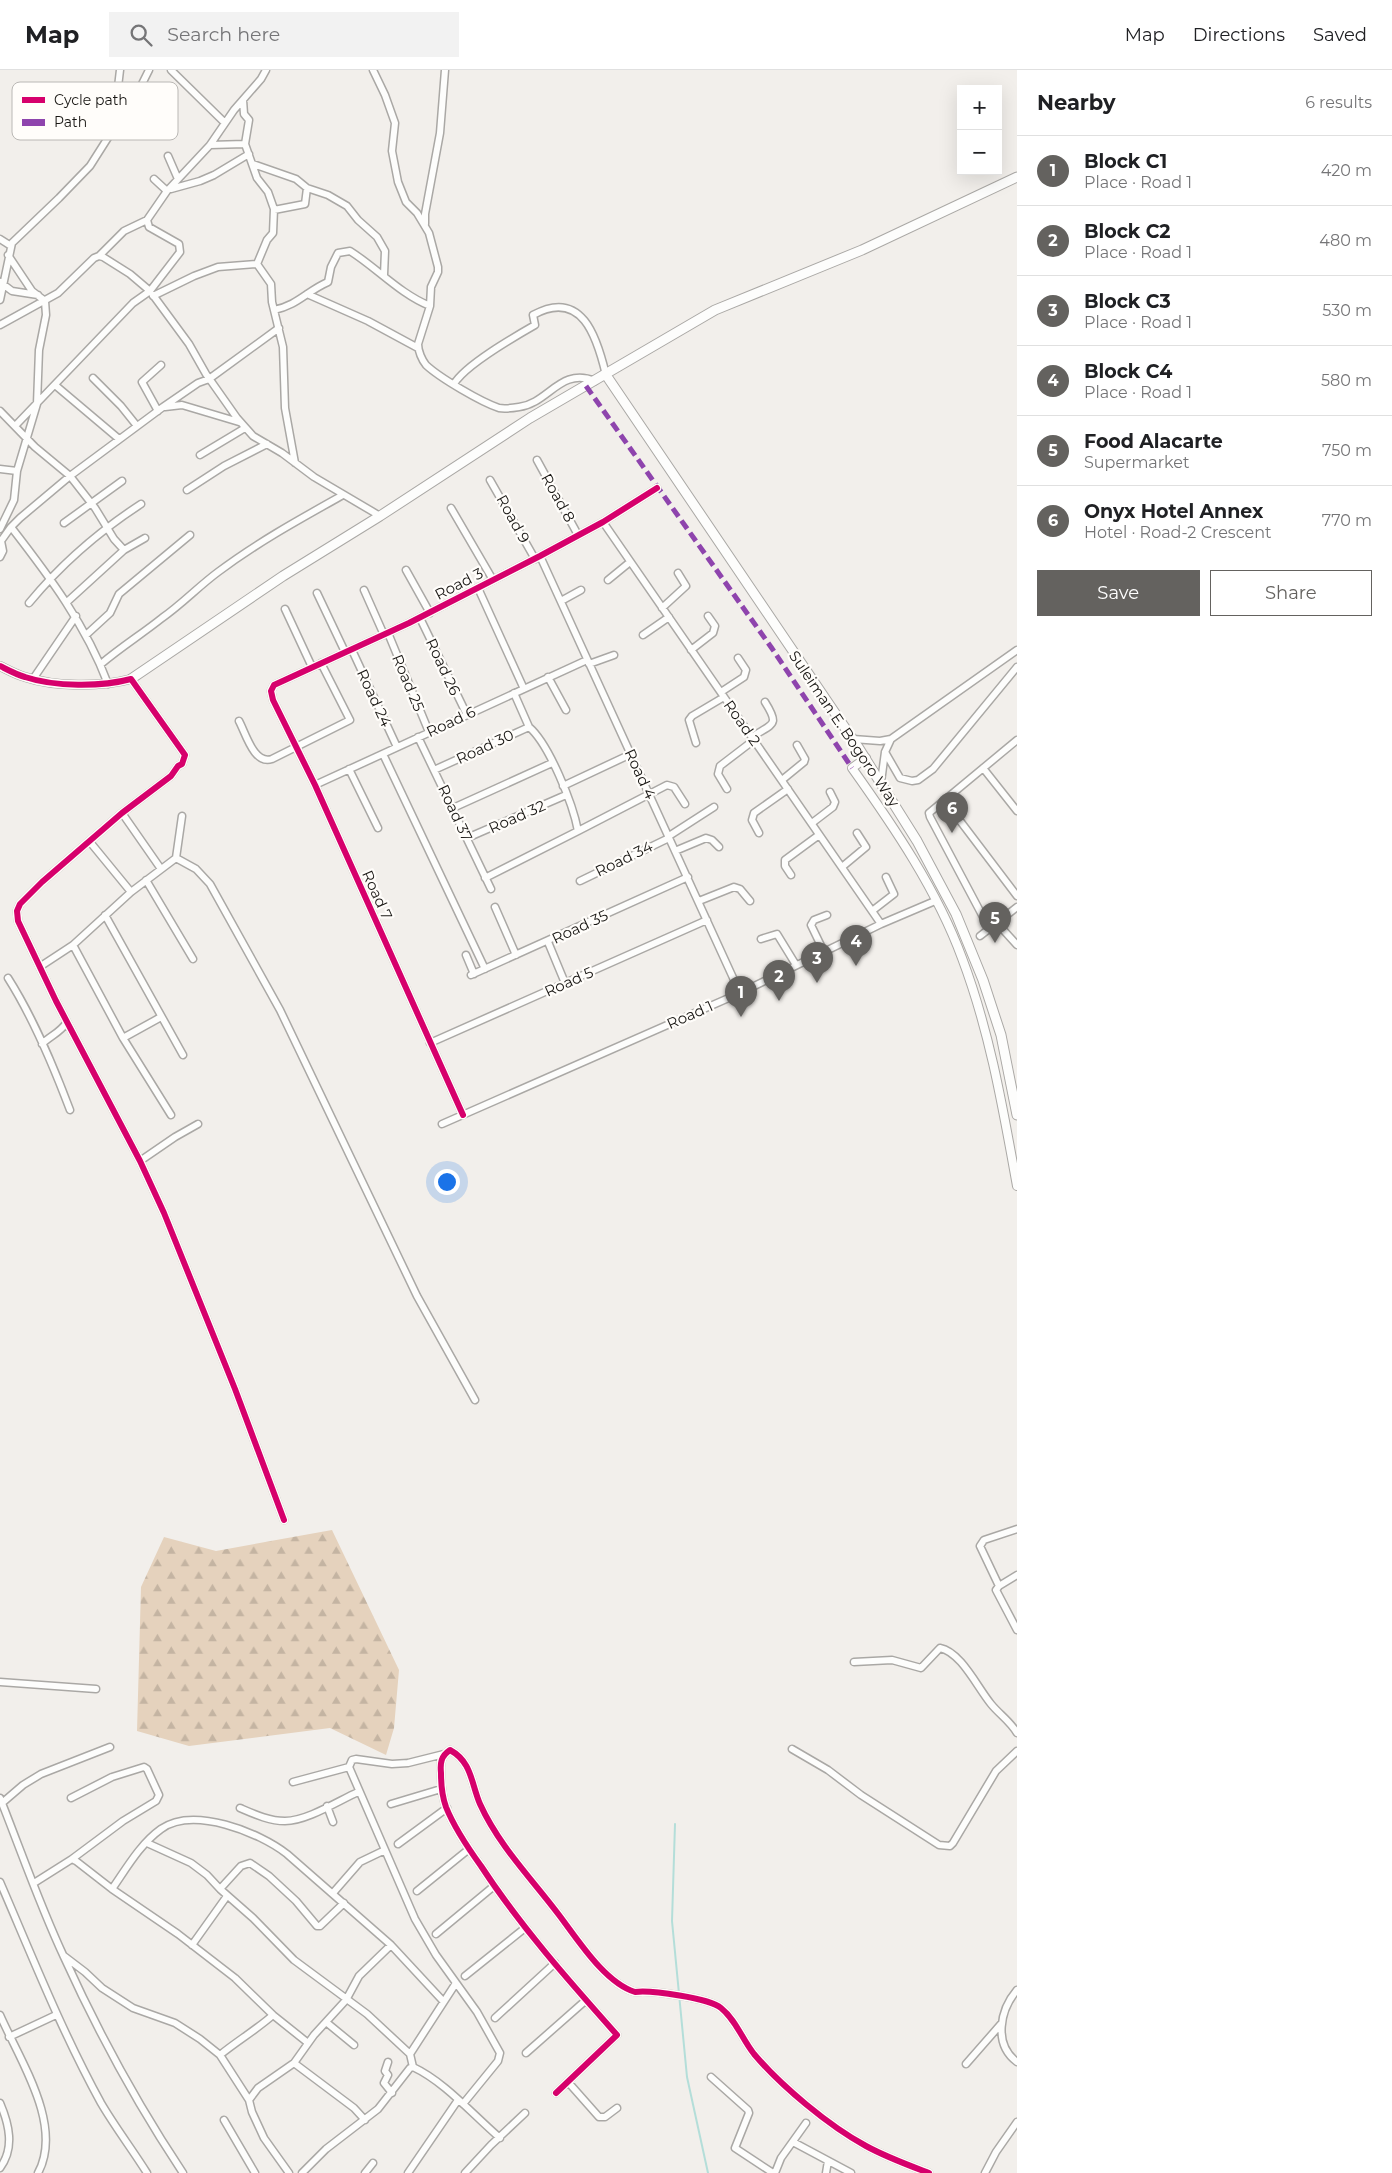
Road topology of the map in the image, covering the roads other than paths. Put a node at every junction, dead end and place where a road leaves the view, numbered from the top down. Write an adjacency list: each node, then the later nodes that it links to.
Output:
1 (149, 70): 6 (street)
2 (171, 70): 8 (street)
3 (266, 70): 7 (street)
4 (373, 70): 22 (street)
5 (445, 70): 22 (street)
6 (143, 82)
7 (243, 100): 8 (street); 11 (street)
8 (224, 122): 10 (street)
9 (106, 140): 24 (street)
10 (210, 144): 11 (street); 17 (street)
11 (246, 144): 12 (street)
12 (249, 154): 14 (street); 19 (street)
13 (168, 156): 17 (street)
14 (253, 164): 18 (street); 20 (street)
15 (1017, 178): 41 (main road)
16 (154, 179): 19 (street)
17 (178, 179): 19 (street)
18 (307, 188): 20 (street); 28 (street)
19 (169, 190): 21 (street)
20 (274, 210): 27 (street)
21 (147, 220): 26 (street); 30 (street)
22 (425, 224): 35 (street)
23 (0, 239): 24 (street)
24 (11, 246): 25 (street)
25 (8, 256): 29 (street); 32 (street)
26 (99, 256): 30 (street); 34 (street)
27 (257, 264): 30 (street); 36 (street)
28 (384, 275): 31 (street); 35 (street)
29 (2, 284): 32 (street); 33 (street)
30 (151, 294): 43 (street); 46 (street)
31 (307, 294): 36 (street); 39 (street)
32 (38, 296): 34 (street)
33 (0, 300)
34 (45, 301): 37 (street); 47 (street)
35 (430, 306): 39 (street)
36 (274, 310): 38 (street)
37 (0, 325)
38 (278, 328): 43 (street); 58 (street)
39 (418, 348): 45 (street)
40 (161, 365): 48 (street)
41 (606, 375): 44 (main road); 45 (street); 133 (main road, Suleiman E. Bogoro Way)
42 (93, 378): 52 (street)
43 (210, 379): 48 (street); 50 (street)
44 (595, 381): 45 (street); 70 (main road)
45 (454, 384)
46 (55, 385): 47 (street); 54 (street)
47 (37, 404): 51 (street); 53 (street)
48 (161, 409): 50 (street); 52 (street)
49 (0, 411): 51 (street)
50 (243, 425): 55 (street); 56 (street)
51 (15, 426): 53 (street)
52 (137, 426): 54 (street)
53 (26, 438): 60 (street); 61 (street)
54 (119, 439): 61 (street)
55 (267, 444): 58 (street); 65 (street)
56 (200, 455)
57 (537, 460): 77 (street, Road 8)
58 (295, 463): 66 (street)
59 (0, 469): 60 (street)
60 (17, 471): 75 (street)
61 (70, 476): 67 (street); 73 (street)
62 (490, 480): 82 (street, Road 9)
63 (122, 481): 67 (street)
64 (657, 488): 71 (street, Road 3)
65 (187, 490)
66 (343, 495): 70 (street); 113 (street)
67 (91, 502): 72 (street); 74 (street)
68 (141, 504): 74 (street)
69 (451, 508): 87 (street)
70 (380, 516): 118 (main road)
71 (603, 522): 77 (street, Road 3); 83 (street, Road 2)
72 (64, 523)
73 (11, 527): 78 (street); 86 (street)
74 (106, 527): 80 (street); 86 (street)
75 (0, 529)
76 (190, 535): 103 (street)
77 (578, 535): 82 (street, Road 3)
78 (1, 537): 81 (street)
79 (145, 538): 80 (street)
80 (124, 550): 94 (street)
81 (1, 553)
82 (538, 557): 87 (street, Road 3); 93 (street, Road 4)
83 (630, 562): 88 (street); 96 (street, Road 2)
84 (406, 570): 98 (street)
85 (678, 573): 96 (street)
86 (49, 579): 94 (street); 95 (street)
87 (493, 580): 89 (street, Road 3)
88 (608, 580)
89 (478, 588): 98 (street, Road 3); 122 (street)
90 (364, 590): 104 (street, Road 25)
91 (581, 590): 93 (street)
92 (317, 593): 108 (street, Road 24)
93 (561, 601): 111 (street, Road 4)
94 (67, 602): 99 (street)
95 (29, 603)
96 (662, 608): 101 (street, Road 2)
97 (285, 609): 116 (street)
98 (430, 613): 102 (street, Road 3)
99 (76, 616): 103 (street); 119 (street)
100 (708, 616): 106 (street)
101 (668, 617): 105 (street); 106 (street, Road 2)
102 (420, 618): 104 (street, Road 3); 127 (street, Road 26)
103 (86, 634): 113 (street)
104 (386, 634): 108 (street, Road 3); 130 (street, Road 25)
105 (643, 635)
106 (691, 650): 124 (street, Road 2)
107 (1017, 650): 134 (street)
108 (348, 651): 112 (street, Road 3); 139 (street, Road 24)
109 (614, 655): 111 (street, Road 6)
110 (738, 658): 124 (street)
111 (588, 662): 117 (street, Road 6); 142 (street, Road 4)
112 (322, 663): 116 (street, Road 3); 138 (street)
113 (101, 664): 120 (street)
114 (0, 666): 119 (street)
115 (1017, 667): 140 (street)
116 (312, 668): 121 (street, Road 3)
117 (548, 677): 122 (street, Road 6); 126 (street)
118 (131, 678): 120 (street); 162 (street)
119 (33, 679): 120 (street)
120 (108, 684)
121 (274, 685): 138 (street, Road 7)
122 (524, 689): 123 (street, Road 6)
123 (514, 693): 127 (street, Road 6); 129 (street, Road 30)
124 (722, 695): 132 (street, Road 2); 136 (street)
125 (766, 702): 132 (street)
126 (566, 710)
127 (467, 715): 130 (street, Road 6)
128 (239, 721): 138 (street)
129 (529, 727): 144 (street); 147 (street, Road 30)
130 (429, 732): 131 (street, Road 6)
131 (418, 737): 139 (street, Road 6); 147 (street, Road 37)
132 (753, 739): 148 (street, Road 2); 152 (street)
133 (853, 739): 134 (street); 143 (main road, Suleiman E. Bogoro Way)
134 (891, 739): 140 (street)
135 (1017, 740): 145 (street)
136 (696, 743)
137 (797, 746): 148 (street)
138 (296, 747): 150 (street, Road 7)
139 (397, 747): 141 (street, Road 6)
140 (885, 752): 149 (street)
141 (383, 754): 146 (street, Road 6); 210 (street)
142 (631, 754): 151 (street); 156 (street, Road 4)
143 (866, 758): 149 (main road, Suleiman E. Bogoro Way); 189 (street, Suleiman E. Bogoro Way)
144 (552, 763): 151 (street); 160 (street)
145 (983, 768): 157 (street); 161 (street)
146 (350, 769): 150 (street, Road 6); 165 (street)
147 (434, 770): 160 (street, Road 37)
148 (782, 780): 153 (street, Road 2)
149 (881, 782): 223 (main road, Suleiman E. Bogoro Way)
150 (314, 786): 217 (street, Road 7)
151 (563, 786): 155 (street)
152 (728, 789)
153 (788, 789): 164 (street, Road 2); 167 (street)
154 (830, 792): 164 (street)
155 (566, 794): 166 (street); 171 (street, Road 32)
156 (650, 795): 158 (street); 166 (street); 170 (street, Road 4)
157 (945, 801): 186 (street); 198 (street)
158 (685, 804)
159 (714, 807): 170 (street, Road 34)
160 (453, 808): 171 (street, Road 37)
161 (1017, 811)
162 (122, 813): 172 (street); 177 (street)
163 (182, 816): 175 (street)
164 (812, 823): 169 (street, Road 2)
165 (378, 828)
166 (578, 830): 181 (street)
167 (759, 833)
168 (857, 833): 176 (street)
169 (819, 835): 176 (street, Road 2); 178 (street)
170 (669, 837): 174 (street, Road 4); 183 (street, Road 34)
171 (467, 838): 181 (street, Road 37)
172 (90, 842): 185 (street); 209 (street)
173 (719, 846): 174 (street)
174 (675, 850): 179 (street, Road 4)
175 (176, 858): 177 (street); 228 (street)
176 (842, 867): 192 (street, Road 2)
177 (161, 869): 182 (street)
178 (791, 875)
179 (688, 877): 187 (street, Road 4); 201 (street, Road 35)
180 (886, 877): 192 (street)
181 (485, 878): 184 (street, Road 37)
182 (146, 880): 185 (street); 207 (street)
183 (580, 881)
184 (491, 889)
185 (131, 892): 193 (street)
186 (1017, 896)
187 (699, 901): 188 (street); 195 (street, Road 4)
188 (750, 901)
189 (935, 901): 197 (street, Road 1); 227 (street, Suleiman E. Bogoro Way)
190 (495, 907): 206 (street)
191 (1017, 907): 196 (street)
192 (872, 911): 197 (street, Road 2)
193 (105, 915): 202 (street); 214 (street)
194 (827, 915): 204 (street)
195 (707, 920): 212 (street, Road 5); 213 (street, Road 4)
196 (997, 923): 198 (street); 203 (street)
197 (882, 924): 204 (street, Road 1)
198 (990, 930): 199 (street)
199 (980, 936)
200 (761, 939): 208 (street)
201 (548, 942): 206 (street, Road 35); 212 (street)
202 (73, 945): 209 (street); 216 (street)
203 (1017, 945)
204 (824, 952): 208 (street, Road 1)
205 (466, 955): 210 (street, Road 35)
206 (516, 955): 210 (street, Road 35)
207 (193, 959)
208 (796, 965): 213 (street, Road 1)
209 (41, 966): 215 (street)
210 (485, 970)
211 (8, 978): 218 (street)
212 (565, 983): 217 (street, Road 5)
213 (740, 993): 222 (street, Road 1)
214 (162, 1016): 216 (street); 219 (street)
215 (67, 1022): 218 (street); 226 (street)
216 (123, 1038): 221 (street)
217 (430, 1043): 222 (street, Road 7)
218 (42, 1044): 220 (street)
219 (183, 1054)
220 (70, 1110)
221 (171, 1115)
222 (463, 1115): 225 (street, Road 1)
223 (1017, 1115)
224 (198, 1124): 226 (street)
225 (442, 1124)
226 (140, 1160): 229 (street)
227 (1017, 1186)
228 (475, 1400)
229 (284, 1520)
230 (1016, 1530): 232 (street)
231 (1017, 1575): 232 (street)
232 (998, 1586): 233 (street)
233 (1017, 1630)
234 (854, 1662): 237 (street)
235 (0, 1682): 236 (street)
236 (96, 1689)
237 (1017, 1732)
238 (110, 1747): 247 (street)
239 (792, 1749): 240 (street)
240 (1017, 1752)
241 (444, 1754): 242 (street); 244 (street); 329 (street)
242 (349, 1767): 243 (street); 245 (street)
243 (293, 1782)
244 (441, 1788): 248 (street); 251 (street)
245 (358, 1792): 249 (street); 256 (street)
246 (71, 1798): 257 (street)
247 (1, 1801): 259 (street)
248 (391, 1804)
249 (327, 1806): 250 (street); 252 (street)
250 (240, 1808)
251 (447, 1808): 254 (street); 255 (street)
252 (333, 1822)
253 (147, 1843): 261 (street); 262 (street); 264 (street)
254 (398, 1844)
255 (469, 1849): 260 (street); 263 (street)
256 (385, 1850): 264 (street); 274 (street)
257 (72, 1859): 259 (street); 261 (street)
258 (0, 1882): 279 (street)
259 (34, 1883): 271 (street)
260 (494, 1886): 267 (street); 268 (street)
261 (112, 1889): 269 (street)
262 (220, 1889): 265 (street); 266 (street)
263 (417, 1891)
264 (333, 1894): 266 (street)
265 (228, 1896): 269 (street); 276 (street)
266 (344, 1903): 270 (street)
267 (525, 1928): 272 (street); 273 (street)
268 (436, 1934)
269 (192, 1945): 280 (street)
270 (391, 1945): 276 (street); 277 (street)
271 (63, 1956): 292 (street); 320 (street)
272 (555, 1964): 278 (street); 282 (street)
273 (465, 1976)
274 (456, 1983): 277 (street); 303 (street)
275 (1017, 1990): 284 (street)
276 (346, 2000): 283 (street); 291 (street)
277 (443, 2001): 291 (street)
278 (585, 2001): 290 (street); 299 (street)
279 (56, 2015): 286 (street); 316 (street)
280 (273, 2015): 287 (street); 292 (street)
281 (0, 2016): 286 (street)
282 (495, 2018)
283 (326, 2022): 287 (street); 289 (street)
284 (1001, 2024): 285 (street); 288 (street)
285 (991, 2036): 288 (street); 296 (street)
286 (9, 2037): 318 (street)
287 (308, 2042): 295 (street)
288 (1003, 2044): 294 (street)
289 (354, 2046)
290 (526, 2053)
291 (410, 2054): 297 (street)
292 (220, 2055): 302 (street)
293 (388, 2062): 300 (street)
294 (1017, 2062)
295 (294, 2063): 302 (street); 308 (street)
296 (966, 2064)
297 (413, 2067): 300 (street); 303 (street)
298 (711, 2077): 326 (street)
299 (568, 2082): 301 (street); 305 (street)
300 (392, 2093): 308 (street)
301 (556, 2093)
302 (249, 2100): 322 (street)
303 (460, 2102): 311 (street); 317 (street)
304 (0, 2103): 315 (street)
305 (617, 2108)
306 (525, 2113): 311 (street)
307 (224, 2120): 321 (street)
308 (365, 2120): 323 (street)
309 (1017, 2122): 330 (street)
310 (806, 2123): 312 (street)
311 (500, 2138): 325 (street)
312 (793, 2142): 313 (street); 326 (street)
313 (828, 2161): 327 (street); 328 (street)
314 (373, 2163): 324 (street)
315 (0, 2168)
316 (145, 2170): 319 (street)
317 (410, 2172)
318 (38, 2173)
319 (138, 2173)
320 (183, 2173)
321 (255, 2173)
322 (289, 2173)
323 (302, 2173)
324 (365, 2173)
325 (466, 2173)
326 (774, 2173)
327 (826, 2173)
328 (851, 2173)
329 (930, 2173)
330 (986, 2173)

